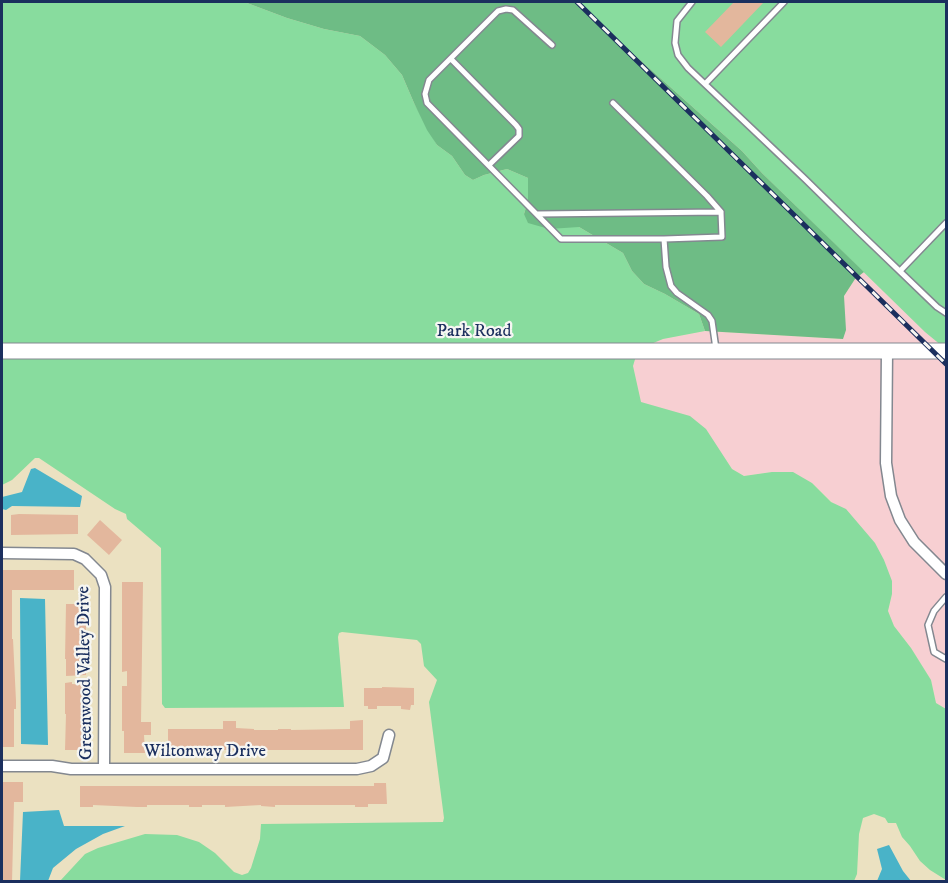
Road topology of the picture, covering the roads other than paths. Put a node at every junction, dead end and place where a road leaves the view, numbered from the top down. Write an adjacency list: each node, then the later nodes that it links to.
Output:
1 (692, 2): 5 (lane)
2 (784, 2): 5 (lane)
3 (552, 45): 4 (lane)
4 (450, 59): 7 (lane); 7 (lane)
5 (705, 84): 12 (lane)
6 (613, 103): 8 (lane)
7 (489, 165): 9 (lane)
8 (721, 212): 9 (lane); 11 (lane)
9 (537, 214): 11 (lane)
10 (946, 223): 12 (lane)
11 (664, 239): 15 (lane)
12 (900, 271): 13 (lane)
13 (946, 313)
14 (2, 351): 15 (street, Park Road)
15 (717, 351): 16 (street, Park Road)
16 (887, 351): 17 (street, Park Road); 19 (street)
17 (946, 351)
18 (2, 552): 24 (street, Greenwood Valley Drive)
19 (946, 574)
20 (946, 597): 21 (lane)
21 (946, 658)
22 (389, 735): 24 (street, Wiltonway Drive)
23 (2, 766): 24 (street, Wiltonway Drive)
24 (104, 769)

